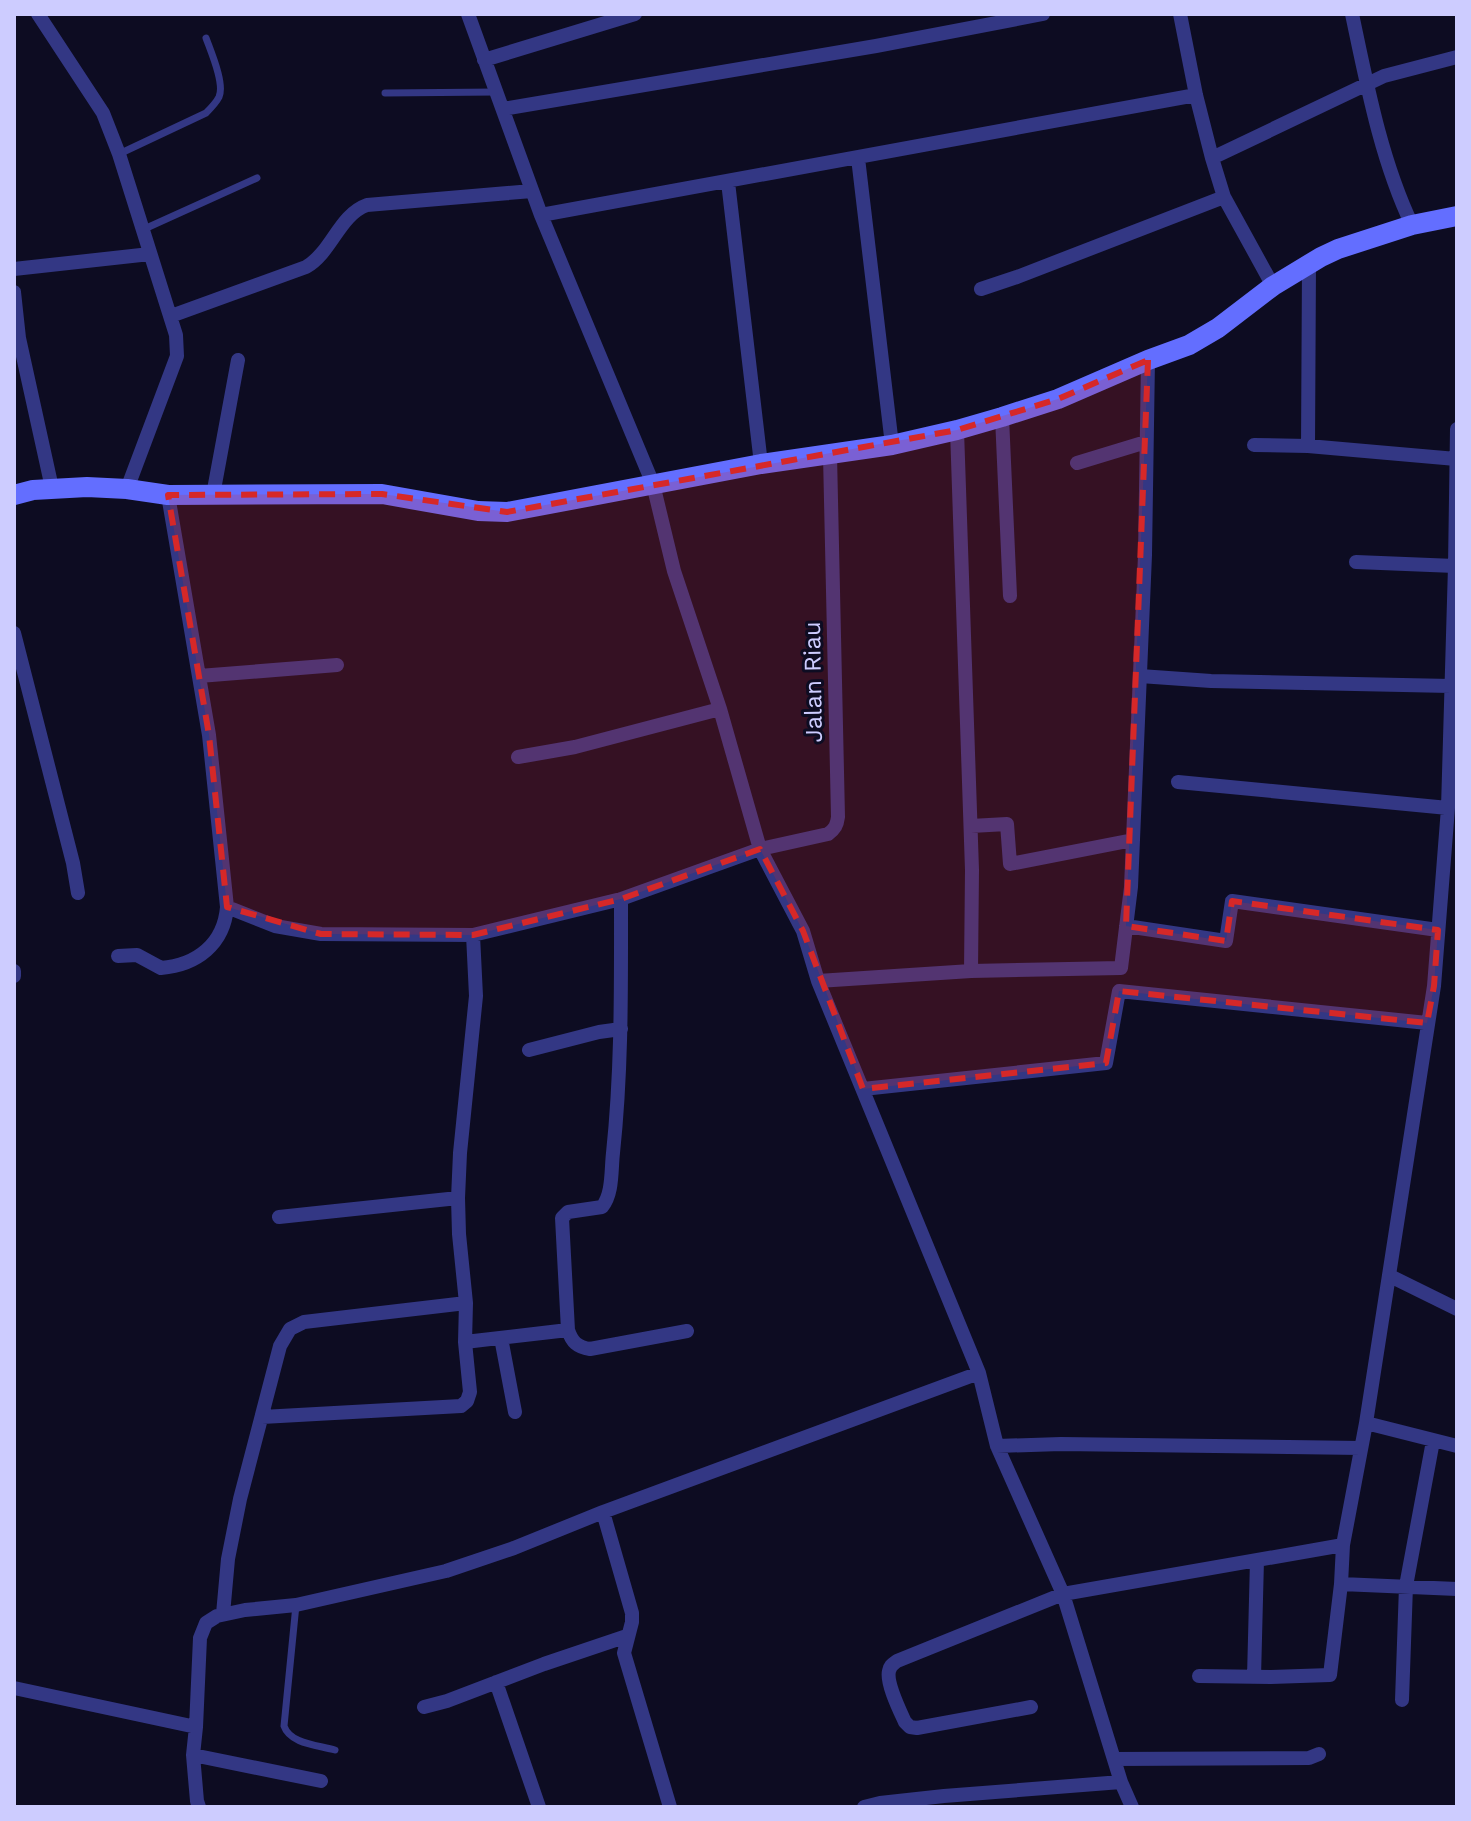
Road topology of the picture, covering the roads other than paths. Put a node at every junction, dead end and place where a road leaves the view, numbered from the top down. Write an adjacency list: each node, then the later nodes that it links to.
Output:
1 (38, 14): 15 (street)
2 (468, 14): 9 (street)
3 (635, 14): 9 (street)
4 (1043, 14): 14 (street)
5 (1180, 14): 13 (street)
6 (1352, 14): 10 (street)
7 (206, 38): 15 (lane)
8 (1457, 57): 10 (street)
9 (484, 60): 11 (street)
10 (1367, 84): 17 (street); 24 (street)
11 (496, 92): 12 (lane); 14 (street)
12 (385, 93)
13 (1196, 95): 16 (street); 17 (street)
14 (503, 109): 20 (street)
15 (119, 154): 25 (street)
16 (858, 158): 19 (street); 39 (street)
17 (1212, 158): 21 (street)
18 (257, 178): 25 (lane)
19 (728, 182): 22 (street); 45 (street)
20 (532, 191): 22 (street); 32 (street)
21 (1224, 197): 29 (street); 30 (street)
22 (541, 215): 46 (street)
23 (1457, 216): 24 (street)
24 (1412, 225): 27 (street)
25 (142, 230): 26 (street)
26 (150, 254): 28 (street); 32 (street)
27 (1309, 264): 29 (street); 41 (street)
28 (14, 269)
29 (1273, 286): 34 (street)
30 (981, 289)
31 (14, 292): 47 (street)
32 (171, 316): 48 (street)
33 (238, 360): 51 (street)
34 (1148, 360): 35 (street); 38 (street)
35 (1002, 417): 37 (street); 54 (street)
36 (1457, 429): 43 (street)
37 (957, 430): 39 (street); 65 (street)
38 (1146, 442): 44 (street); 59 (street)
39 (892, 445): 42 (street)
40 (1254, 445): 41 (street)
41 (1308, 446): 43 (street)
42 (830, 455): 45 (street); 67 (street, Jalan Riau)
43 (1456, 459): 53 (street)
44 (1077, 463)
45 (761, 464): 46 (street)
46 (653, 484): 51 (street); 61 (street)
47 (52, 488): 48 (street); 49 (street)
48 (127, 489): 50 (street)
49 (14, 495)
50 (168, 495): 51 (street); 58 (street)
51 (213, 495)
52 (1356, 562): 53 (street)
53 (1455, 566): 56 (street)
54 (1010, 596)
55 (14, 633): 68 (street)
56 (1455, 634): 60 (street)
57 (337, 665): 58 (street)
58 (199, 676): 70 (street)
59 (1140, 676): 60 (street); 66 (street)
60 (1451, 686): 64 (street)
61 (720, 709): 62 (street); 67 (street)
62 (518, 757)
63 (1178, 782): 64 (street)
64 (1448, 808): 72 (street)
65 (971, 826): 66 (street); 76 (street)
66 (1133, 840): 71 (street)
67 (760, 849): 69 (street, Jalan Riau); 77 (street)
68 (78, 893)
69 (621, 899): 73 (street, Jalan Riau); 80 (street)
70 (227, 907): 73 (street, Jalan Riau); 74 (street)
71 (1126, 926): 72 (street); 75 (street)
72 (1438, 930): 79 (street)
73 (473, 935): 83 (street)
74 (118, 956)
75 (1121, 968): 76 (street); 78 (street)
76 (971, 971): 77 (street)
77 (818, 981): 82 (street)
78 (1119, 991): 79 (street); 82 (street)
79 (1427, 1023): 85 (street)
80 (621, 1029): 81 (street); 88 (street)
81 (529, 1050)
82 (863, 1089): 92 (street)
83 (458, 1198): 84 (street); 86 (street)
84 (279, 1217)
85 (1390, 1276): 87 (street); 95 (street)
86 (466, 1303): 91 (street); 94 (street)
87 (1457, 1309)
88 (568, 1330): 89 (street); 90 (street)
89 (687, 1331)
90 (501, 1338): 91 (street); 93 (street)
91 (465, 1342): 94 (street)
92 (979, 1373): 97 (street); 100 (street)
93 (515, 1412)
94 (262, 1417): 108 (street)
95 (1366, 1423): 96 (street); 99 (street)
96 (1433, 1441): 98 (street); 104 (street)
97 (997, 1446): 99 (street); 106 (street)
98 (1457, 1446)
99 (1361, 1448): 101 (street)
100 (603, 1512): 107 (street); 109 (street)
101 (1343, 1545): 102 (street); 103 (street)
102 (1257, 1560): 106 (street); 111 (street)
103 (1341, 1584): 104 (street); 111 (street)
104 (1406, 1586): 105 (street); 114 (street)
105 (1457, 1589)
106 (1063, 1594): 116 (street); 121 (street)
107 (296, 1605): 108 (street); 118 (lane)
108 (223, 1614): 117 (street)
109 (627, 1636): 112 (street); 126 (street)
110 (1199, 1676): 111 (street)
111 (1254, 1677)
112 (496, 1682): 115 (street); 125 (street)
113 (14, 1688): 117 (street)
114 (1402, 1700)
115 (424, 1707)
116 (1031, 1707)
117 (196, 1727): 120 (street)
118 (335, 1750)
119 (1319, 1754): 121 (street)
120 (193, 1755): 122 (street); 124 (street)
121 (1114, 1759): 123 (street)
122 (321, 1781)
123 (1121, 1782): 127 (street); 128 (street)
124 (199, 1807)
125 (539, 1807)
126 (670, 1807)
127 (864, 1807)
128 (1132, 1807)

